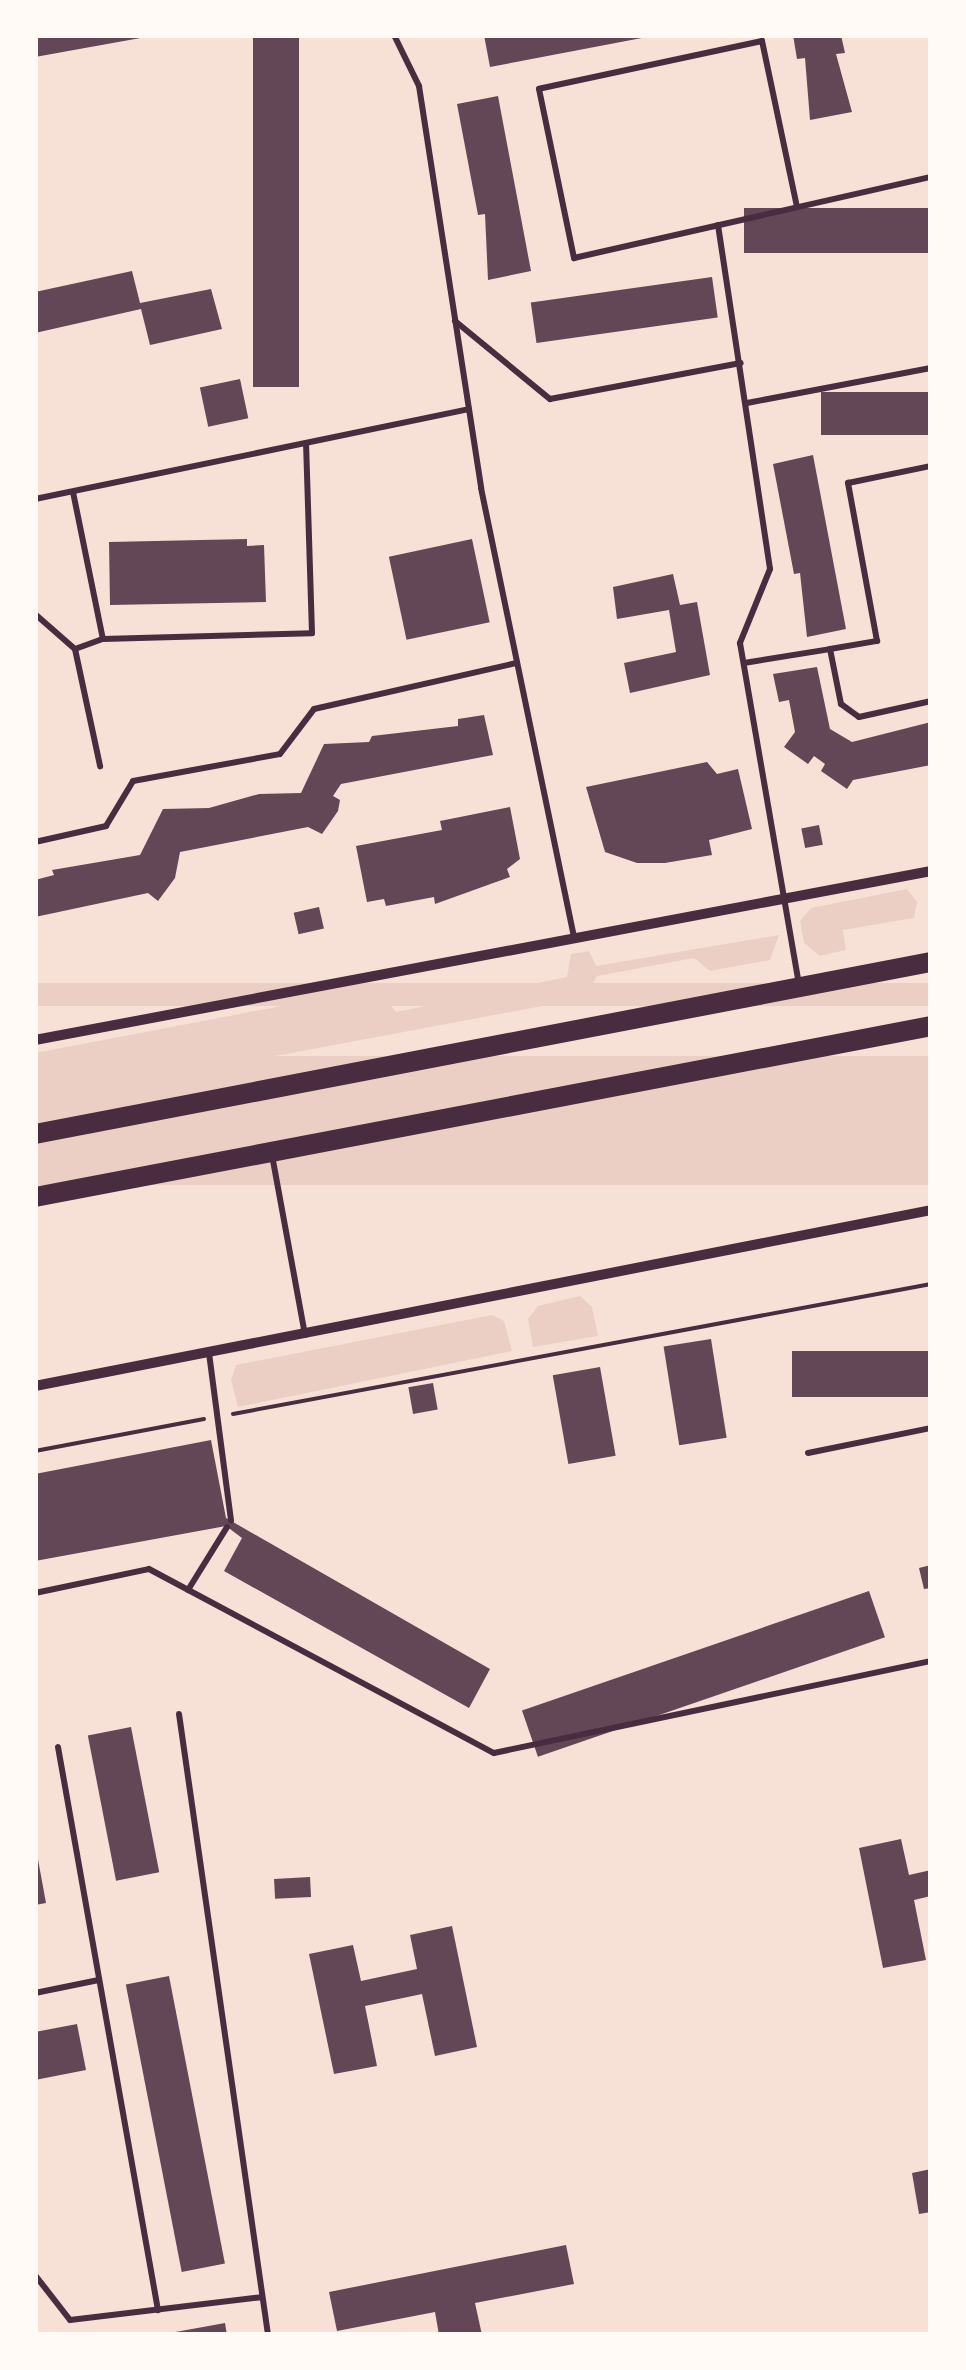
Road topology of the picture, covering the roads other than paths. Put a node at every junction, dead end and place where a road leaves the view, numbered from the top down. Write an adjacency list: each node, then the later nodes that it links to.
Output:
1 (394, 35): 5 (lane)
2 (931, 177): 3 (lane)
3 (797, 207): 4 (lane); 4 (lane)
4 (718, 225): 6 (lane)
5 (455, 320): 6 (lane); 9 (lane)
6 (741, 363): 8 (lane)
7 (931, 368): 8 (lane)
8 (747, 402): 19 (lane)
9 (468, 409): 10 (lane); 18 (lane)
10 (306, 443): 12 (lane); 15 (lane)
11 (931, 466): 16 (lane)
12 (73, 492): 13 (lane); 15 (lane)
13 (35, 499)
14 (35, 614): 17 (lane)
15 (103, 639): 17 (lane)
16 (830, 648): 19 (lane); 20 (lane)
17 (75, 649): 21 (lane)
18 (517, 663): 22 (lane); 25 (lane)
19 (744, 663): 24 (lane)
20 (931, 701)
21 (100, 766)
22 (35, 842)
23 (931, 871): 24 (street)
24 (786, 901): 25 (street); 27 (lane)
25 (574, 940): 29 (street)
26 (931, 962): 27 (main road)
27 (800, 988): 30 (main road)
28 (931, 1026): 31 (main road)
29 (35, 1040)
30 (35, 1134)
31 (271, 1153): 32 (main road); 34 (lane)
32 (35, 1197)
33 (931, 1210): 34 (street)
34 (305, 1336): 35 (street)
35 (209, 1352): 36 (street); 39 (lane)
36 (35, 1386)
37 (931, 1428): 38 (lane)
38 (808, 1453)
39 (188, 1590): 40 (lane); 41 (lane)
40 (35, 1593)
41 (931, 1662)
42 (179, 1714): 47 (lane)
43 (58, 1746): 44 (lane)
44 (99, 1980): 45 (lane); 48 (lane)
45 (35, 1993)
46 (35, 2275): 48 (lane)
47 (262, 2297): 48 (lane); 49 (lane)
48 (158, 2310)
49 (268, 2335)

